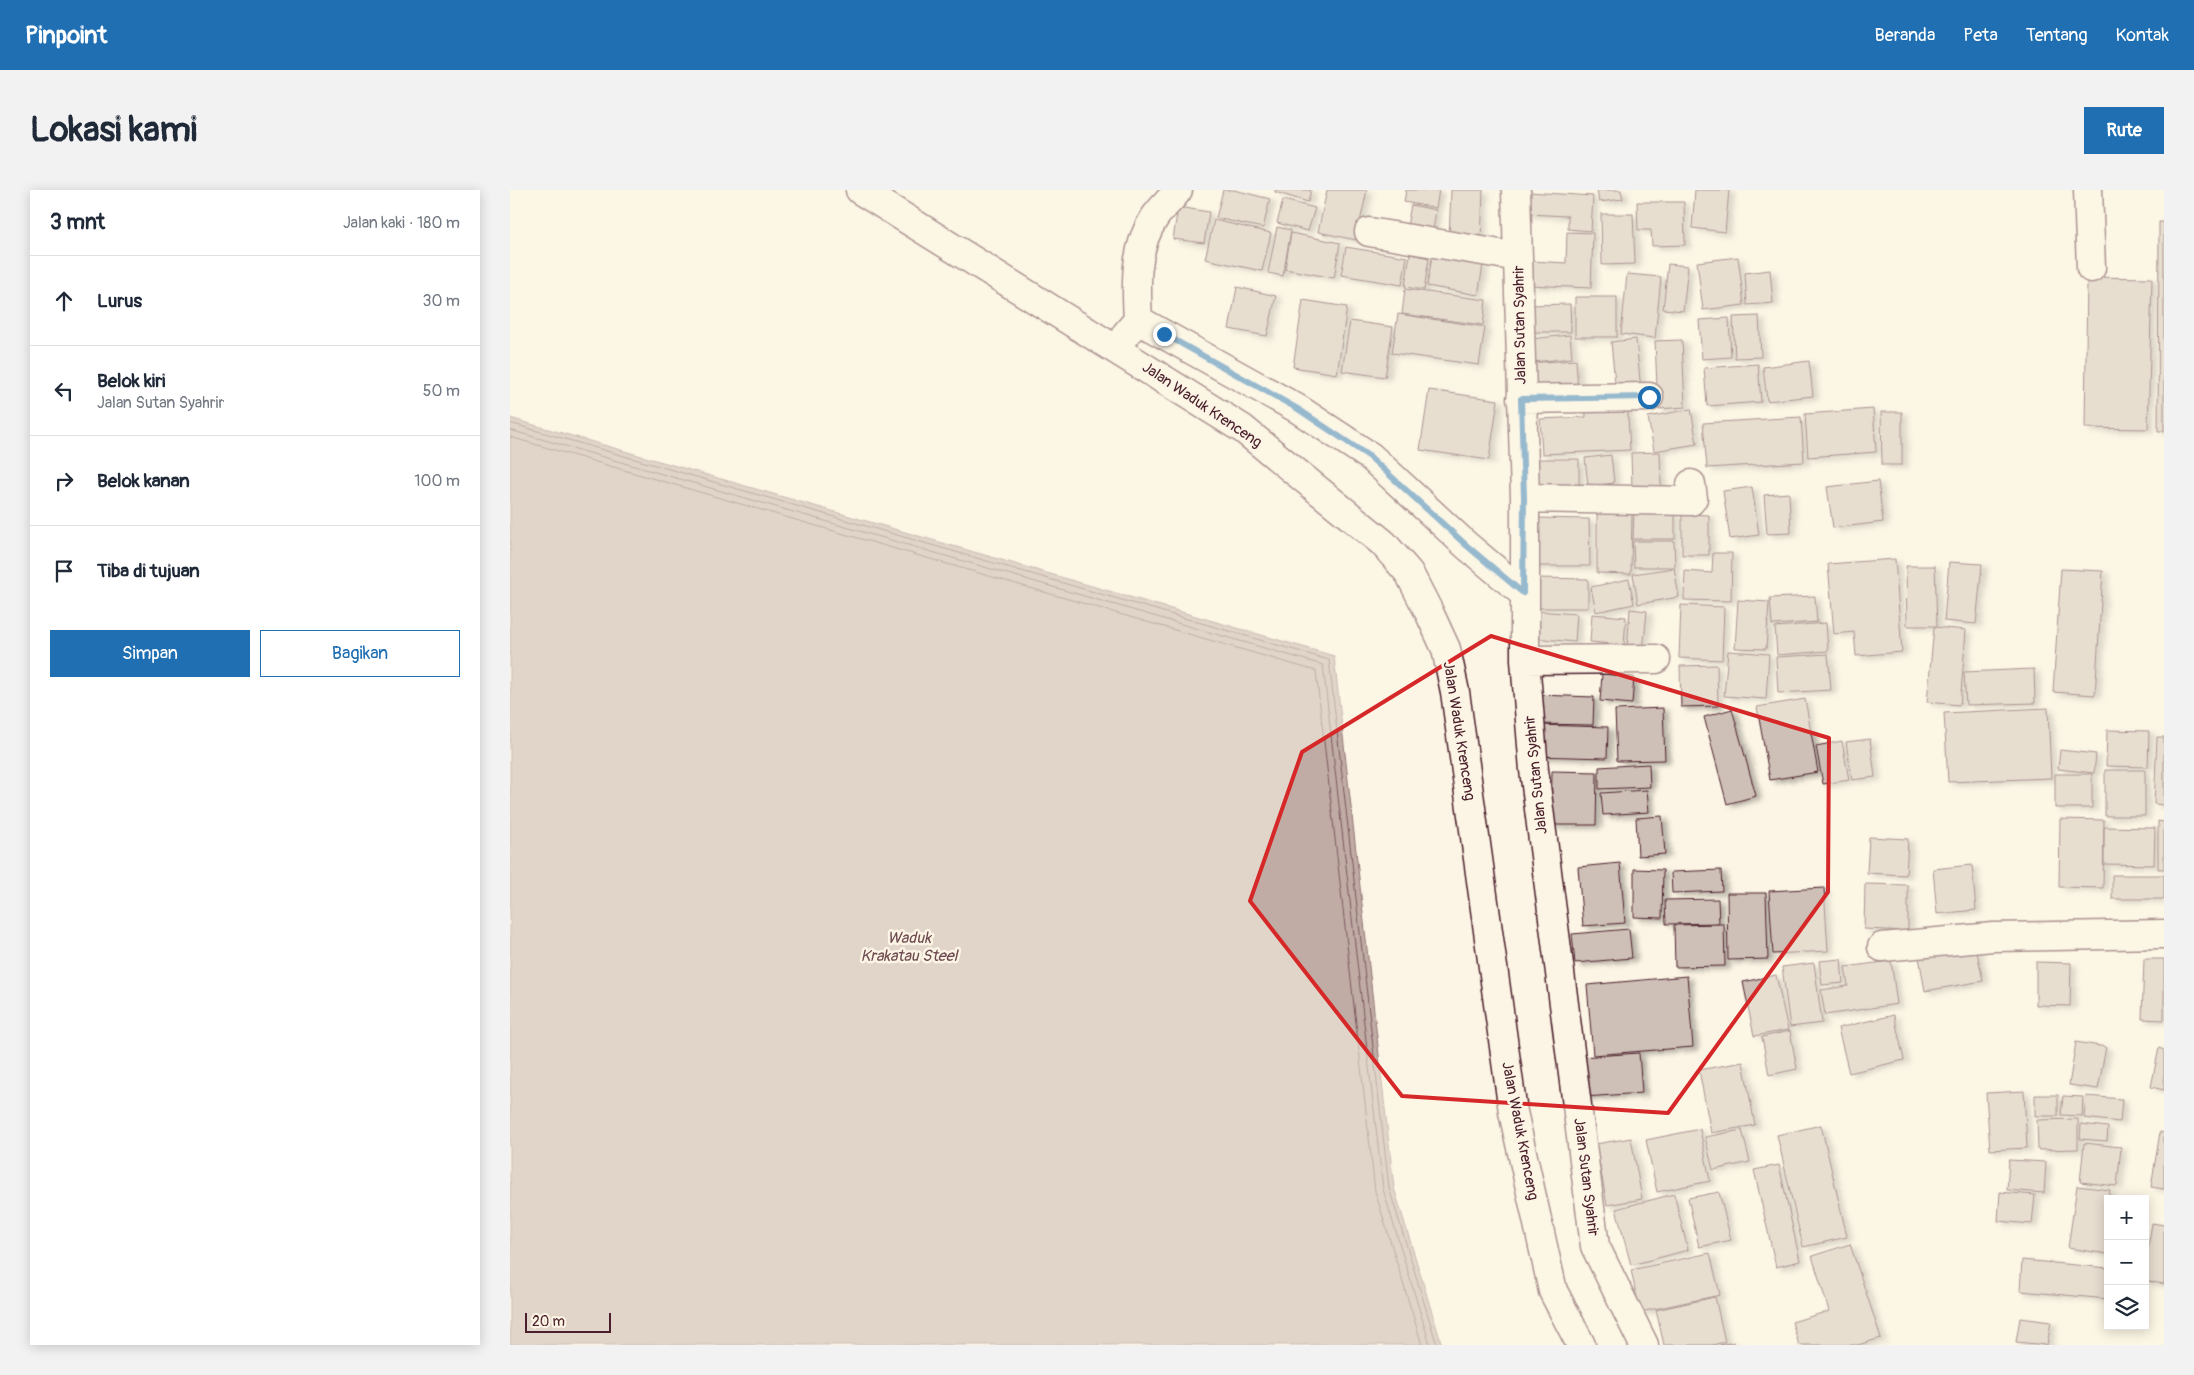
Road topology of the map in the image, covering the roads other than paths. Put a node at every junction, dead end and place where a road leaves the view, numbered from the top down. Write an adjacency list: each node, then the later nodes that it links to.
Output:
1 (860, 190): 9 (street, Jalan Waduk Krenceng)
2 (1178, 190): 8 (street)
3 (1516, 190): 6 (street, Jalan Sutan Syahrir)
4 (2088, 190): 7 (street)
5 (1369, 232): 6 (street)
6 (1518, 257): 11 (street, Jalan Sutan Syahrir)
7 (2091, 268)
8 (1138, 320): 9 (street); 14 (street)
9 (1114, 348): 19 (street, Jalan Waduk Krenceng)
10 (1649, 397): 11 (street)
11 (1521, 399): 13 (street, Jalan Sutan Syahrir)
12 (1691, 484): 13 (street)
13 (1524, 498): 14 (street, Jalan Sutan Syahrir)
14 (1523, 593): 16 (street, Jalan Sutan Syahrir)
15 (1656, 659): 16 (street)
16 (1525, 660): 20 (street, Jalan Sutan Syahrir)
17 (2164, 934): 18 (street)
18 (1882, 947)
19 (1581, 1345)
20 (1644, 1345)

